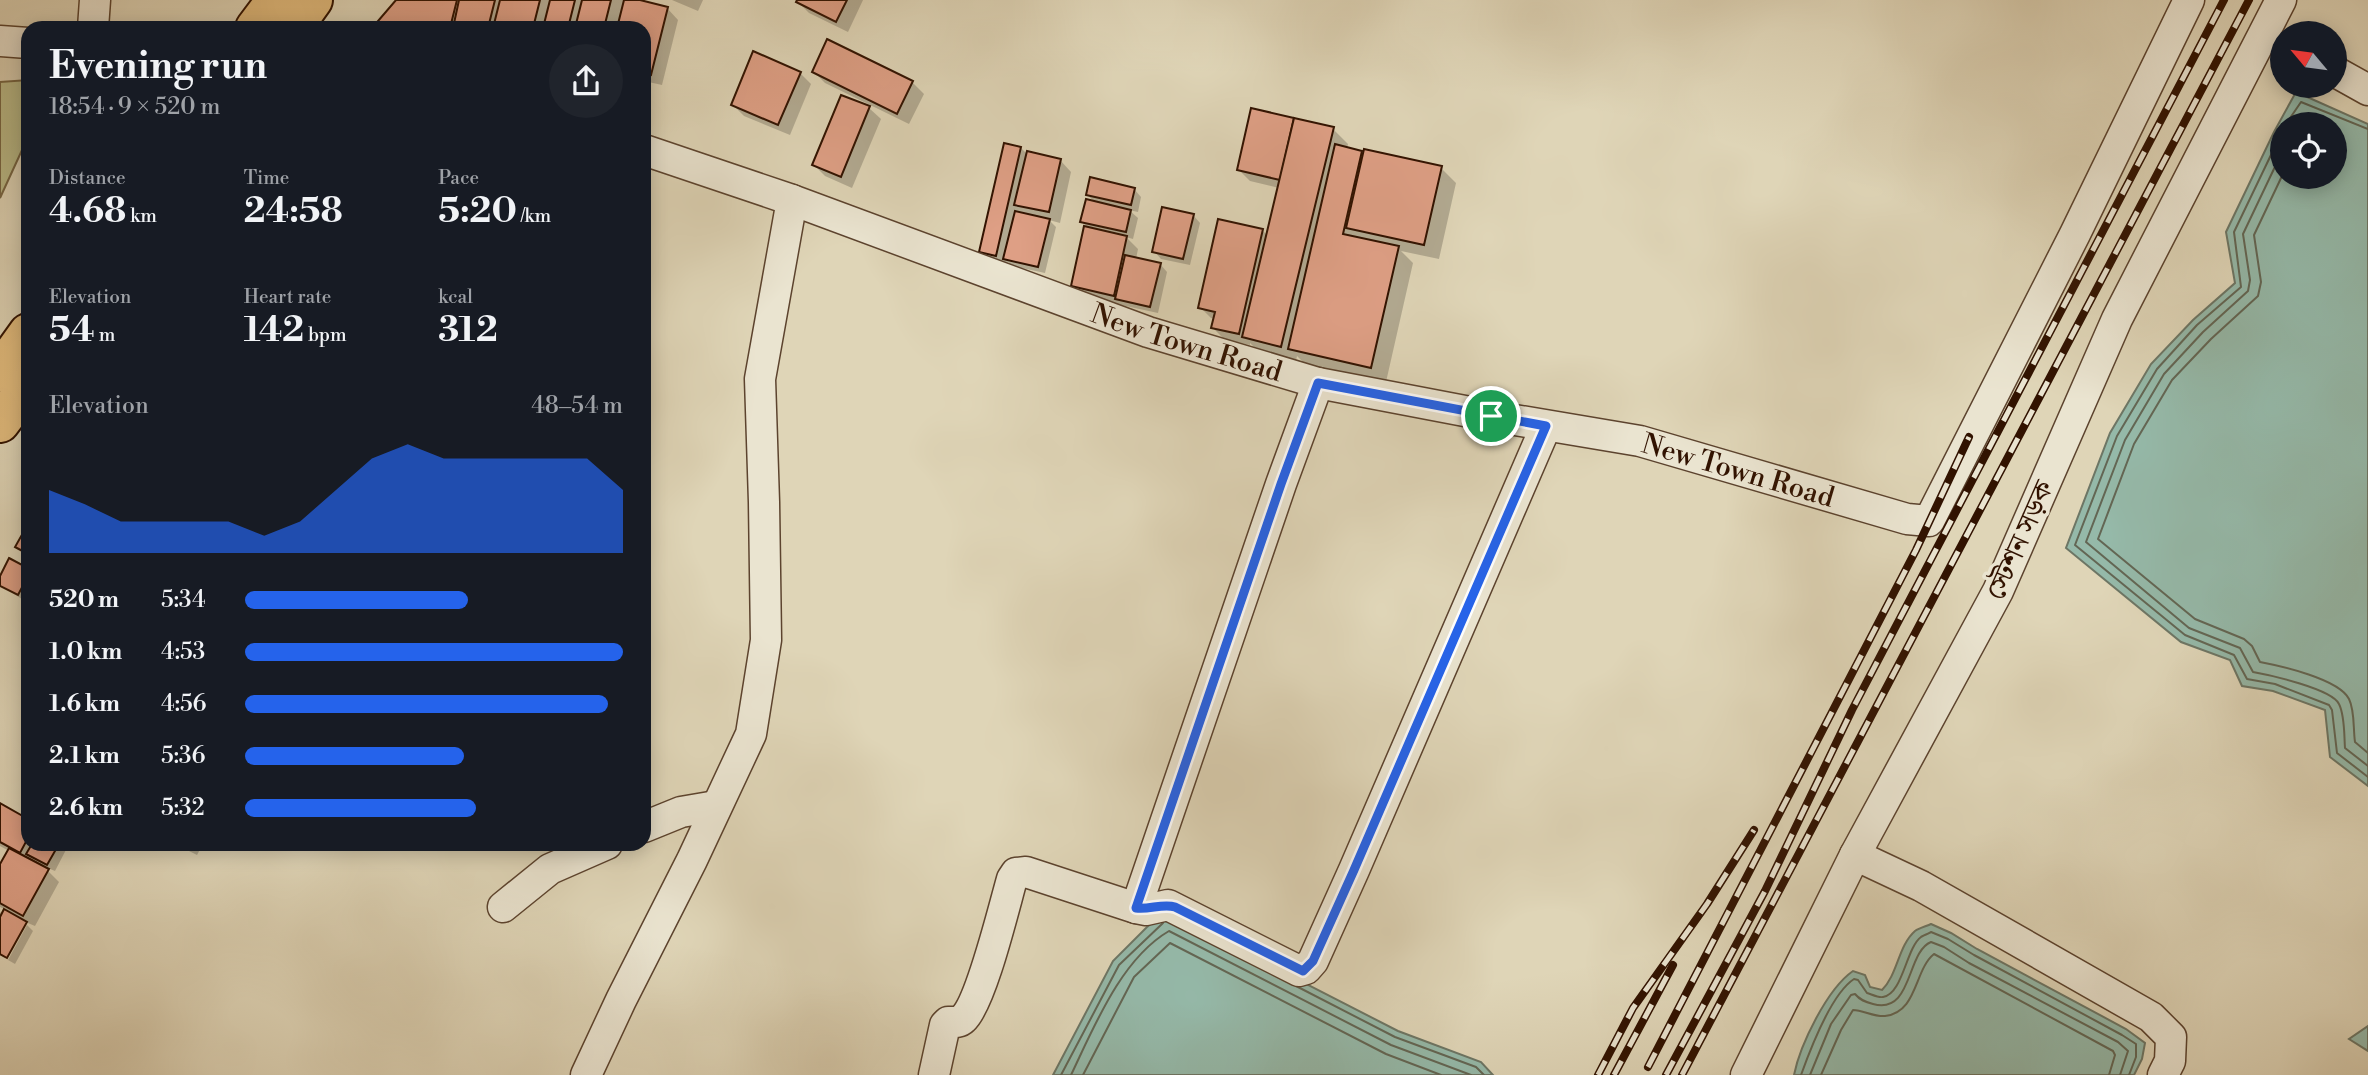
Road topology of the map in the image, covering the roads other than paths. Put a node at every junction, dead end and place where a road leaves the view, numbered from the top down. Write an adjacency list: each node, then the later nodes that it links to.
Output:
1 (95, 0): 6 (street)
2 (276, 0): 7 (highway)
3 (313, 0): 8 (highway)
4 (2189, 0): 22 (street, New Town Road)
5 (2281, 0): 9 (street, স্টেশন সড়ক)
6 (94, 21)
7 (260, 21)
8 (298, 21)
9 (2276, 21)
10 (0, 41): 12 (street)
11 (2270, 41): 26 (street, স্টেশন সড়ক)
12 (21, 42)
13 (2347, 78): 14 (street)
14 (2368, 90)
15 (651, 152): 16 (street, New Town Road)
16 (792, 200): 19 (street, New Town Road); 23 (street)
17 (21, 343): 18 (highway)
18 (0, 372)
19 (1318, 383): 22 (street, New Town Road); 28 (street)
20 (21, 396): 21 (highway)
21 (0, 424)
22 (1546, 426): 28 (street)
23 (716, 806): 24 (street); 29 (street)
24 (651, 824)
25 (591, 851): 27 (street)
26 (1855, 855): 31 (street, স্টেশন সড়ক); 32 (street)
27 (503, 908)
28 (1136, 908): 30 (street)
29 (586, 1075)
30 (934, 1075)
31 (1746, 1075)
32 (2163, 1075)

